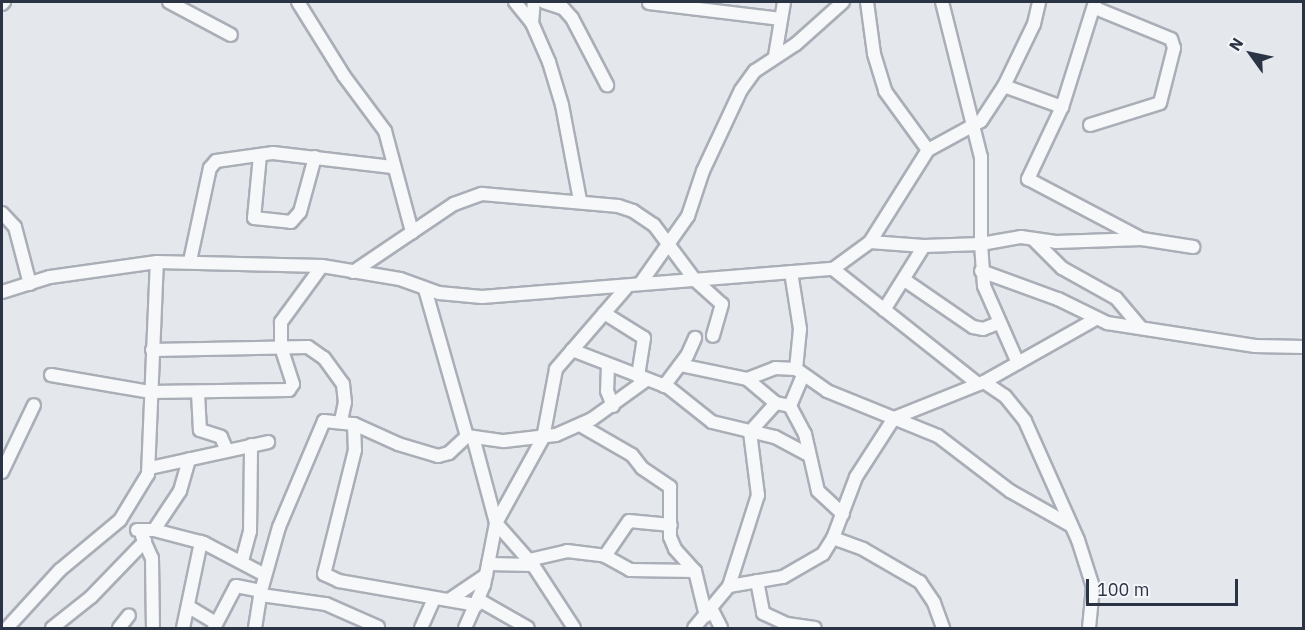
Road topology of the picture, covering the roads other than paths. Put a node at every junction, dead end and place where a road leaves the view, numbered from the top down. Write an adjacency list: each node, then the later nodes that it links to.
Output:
1 (169, 2): 15 (street)
2 (515, 2): 14 (street)
3 (534, 2): 14 (street)
4 (544, 2): 17 (street)
5 (784, 2): 13 (street)
6 (843, 2): 16 (street)
7 (867, 2): 22 (street)
8 (942, 2): 21 (street)
9 (1039, 2): 18 (street)
10 (301, 3): 25 (street)
11 (649, 3): 13 (street)
12 (1095, 5): 19 (street); 20 (street)
13 (781, 18): 16 (street)
14 (532, 23): 26 (street)
15 (231, 35)
16 (775, 56): 32 (street)
17 (607, 85)
18 (1004, 86): 19 (street); 21 (street)
19 (1062, 107): 29 (street)
20 (1090, 125)
21 (971, 127): 22 (street); 33 (street)
22 (928, 150): 31 (street)
23 (260, 155): 24 (street); 24 (street); 36 (street)
24 (315, 158): 25 (street)
25 (392, 167): 28 (street)
26 (580, 200): 28 (street); 32 (street)
27 (2, 213): 45 (street)
28 (412, 232): 41 (street)
29 (1142, 239): 30 (street); 35 (street)
30 (1034, 240): 33 (street); 54 (street)
31 (870, 242): 34 (street); 39 (street)
32 (670, 244): 43 (street); 46 (street)
33 (981, 244): 34 (street); 40 (street)
34 (924, 246): 44 (street)
35 (1192, 247)
36 (190, 261): 37 (street); 38 (street)
37 (157, 262): 45 (street); 59 (street)
38 (322, 266): 41 (street); 58 (street)
39 (832, 269): 42 (street); 50 (street)
40 (981, 271): 52 (street); 53 (street)
41 (353, 272): 48 (street)
42 (791, 272): 43 (street); 64 (street)
43 (694, 280): 46 (street); 55 (street)
44 (906, 281): 50 (street); 53 (street)
45 (30, 284): 49 (street)
46 (640, 284): 47 (street)
47 (626, 288): 48 (street); 51 (street)
48 (424, 289): 81 (street)
49 (2, 292)
50 (884, 310): 68 (street)
51 (604, 313): 60 (street); 66 (street)
52 (1094, 320): 54 (street); 61 (street)
53 (999, 323): 61 (street)
54 (1141, 328): 57 (street)
55 (713, 336)
56 (695, 338): 63 (street)
57 (1304, 346)
58 (281, 348): 59 (street); 71 (street); 77 (street)
59 (153, 350): 70 (street)
60 (572, 350): 62 (street); 82 (street)
61 (1018, 363): 68 (street)
62 (608, 365): 66 (street); 74 (street)
63 (680, 366): 67 (street); 69 (street)
64 (800, 372): 67 (street); 75 (street); 76 (street)
65 (51, 375): 70 (street)
66 (642, 379): 69 (street); 74 (street)
67 (747, 379): 72 (street)
68 (981, 383): 76 (street); 94 (street)
69 (664, 386): 80 (street)
70 (150, 392): 71 (street); 88 (street)
71 (198, 393): 85 (street)
72 (776, 403): 75 (street); 80 (street)
73 (34, 405): 89 (street)
74 (613, 406): 79 (street)
75 (790, 406): 86 (street)
76 (894, 418): 90 (street); 94 (street)
77 (341, 421): 78 (street); 105 (street)
78 (354, 424): 81 (street); 109 (street)
79 (580, 425): 82 (street); 93 (street)
80 (750, 432): 86 (street); 107 (street)
81 (470, 436): 82 (street); 92 (street)
82 (543, 438): 92 (street)
83 (268, 442): 84 (street)
84 (251, 445): 85 (street); 101 (street)
85 (226, 449): 87 (street)
86 (809, 455): 90 (street)
87 (189, 459): 88 (street); 96 (street)
88 (150, 468): 91 (street)
89 (2, 472)
90 (843, 513): 97 (street)
91 (120, 520): 95 (street); 117 (street)
92 (496, 524): 102 (street); 103 (street)
93 (671, 525): 100 (street); 104 (street)
94 (1070, 525): 132 (street)
95 (137, 530): 96 (street); 98 (street)
96 (154, 530): 99 (street)
97 (833, 538): 106 (street); 131 (street)
98 (145, 541): 119 (street); 121 (street)
99 (201, 542): 101 (street); 112 (street)
100 (605, 556): 102 (street); 104 (street)
101 (242, 561): 105 (street)
102 (531, 562): 103 (street); 128 (street)
103 (487, 570): 110 (street); 111 (street)
104 (695, 571): 115 (street)
105 (263, 574): 108 (street)
106 (757, 581): 107 (street); 130 (street)
107 (729, 586): 115 (street)
108 (261, 593): 114 (street); 116 (street); 123 (street)
109 (435, 599): 110 (street); 125 (street)
110 (448, 600): 111 (street)
111 (478, 602): 126 (street); 127 (street)
112 (189, 607): 116 (street); 122 (street)
113 (129, 615): 120 (street)
114 (354, 615): 118 (street); 124 (street)
115 (701, 622): 129 (street)
116 (215, 626)
117 (10, 627)
118 (378, 627)
119 (52, 628)
120 (119, 628)
121 (153, 628)
122 (183, 628)
123 (255, 628)
124 (350, 628)
125 (421, 628)
126 (465, 628)
127 (528, 628)
128 (574, 628)
129 (721, 628)
130 (815, 628)
131 (943, 628)
132 (1089, 628)

